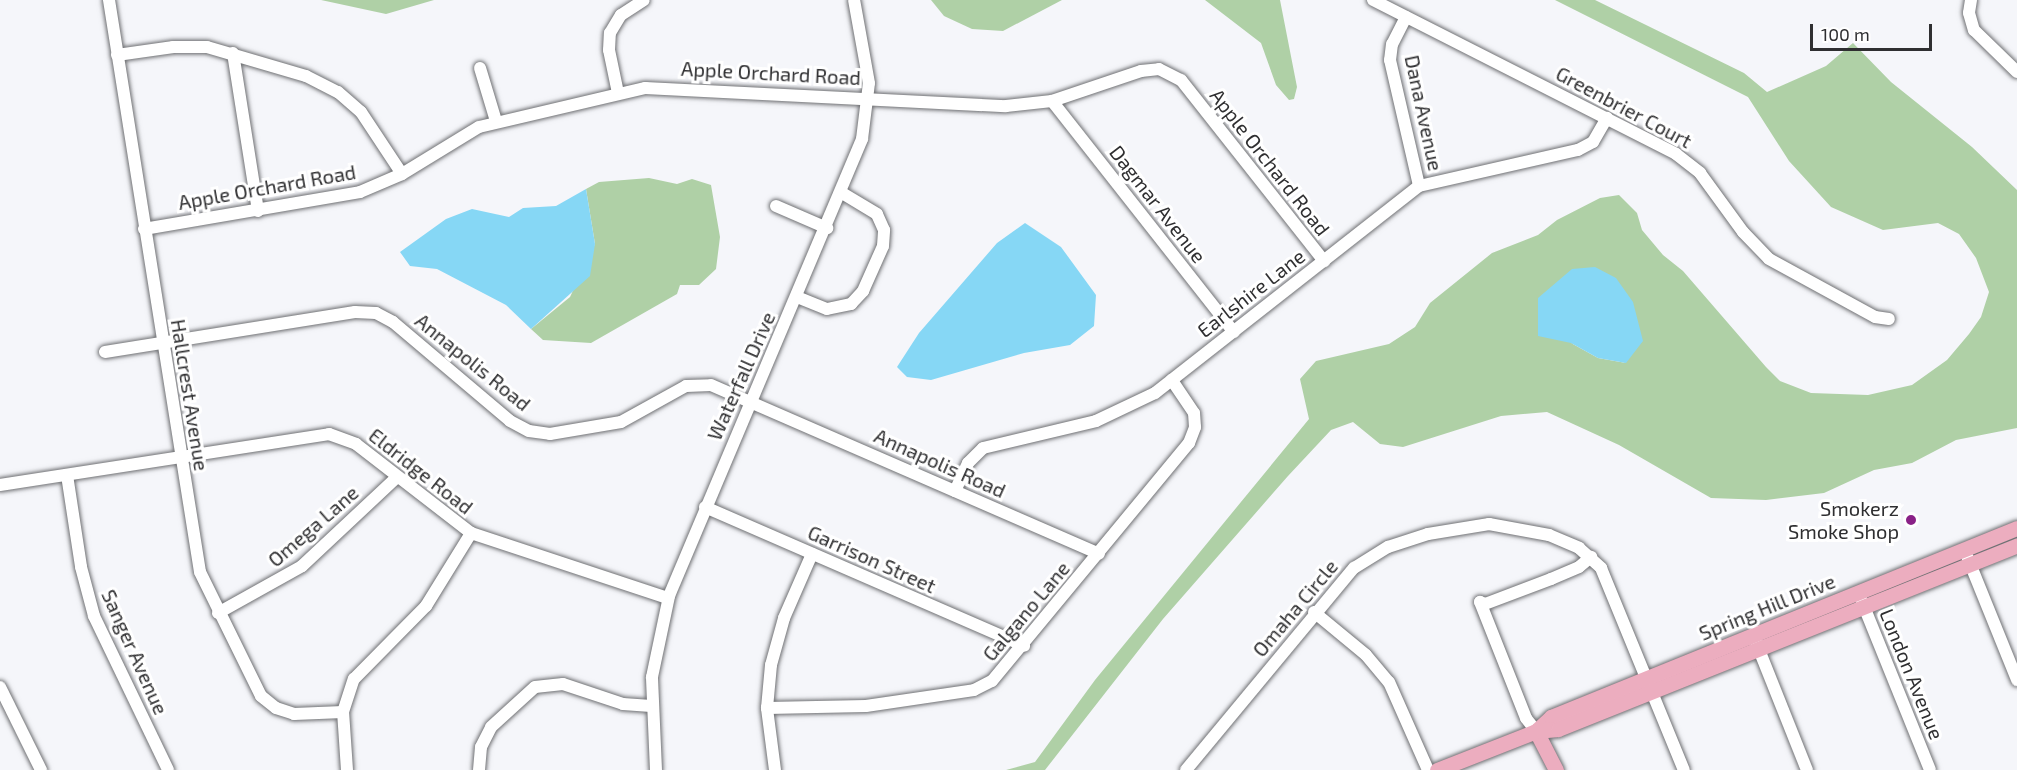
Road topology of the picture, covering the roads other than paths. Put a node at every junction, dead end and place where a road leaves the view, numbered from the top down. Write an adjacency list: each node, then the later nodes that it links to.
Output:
1 (109, 0): 8 (street, Hallcrest Avenue)
2 (644, 0): 11 (street)
3 (854, 0): 12 (street, Waterfall Drive)
4 (1373, 0): 6 (street, Greenbrier Court)
5 (1971, 0): 10 (street)
6 (1406, 17): 14 (street, Greenbrier Court); 17 (street, Dana Avenue)
7 (233, 53): 8 (street); 16 (street); 20 (street)
8 (117, 55): 22 (street, Hallcrest Avenue)
9 (480, 68): 15 (street)
10 (2017, 72)
11 (618, 93): 12 (street, Apple Orchard Road); 15 (street, Apple Orchard Road)
12 (868, 98): 13 (street, Apple Orchard Road); 18 (street, Waterfall Drive)
13 (1052, 101): 23 (street, Apple Orchard Road); 26 (street, Dagmar Avenue)
14 (1607, 118): 17 (street, Earlshire Lane); 25 (street, Greenbrier Court)
15 (496, 121): 16 (street, Apple Orchard Road)
16 (402, 174): 20 (street, Apple Orchard Road)
17 (1419, 186): 23 (street, Earlshire Lane)
18 (842, 193): 21 (street, Waterfall Drive); 24 (street)
19 (776, 206): 21 (street)
20 (258, 211): 22 (street, Apple Orchard Road)
21 (827, 228): 24 (street, Waterfall Drive)
22 (144, 229): 27 (street, Hallcrest Avenue)
23 (1324, 261): 26 (street, Earlshire Lane)
24 (796, 297): 30 (street, Waterfall Drive)
25 (1889, 319)
26 (1234, 332): 29 (street, Earlshire Lane)
27 (162, 342): 28 (street, Annapolis Road); 30 (street, Annapolis Road); 31 (street, Hallcrest Avenue)
28 (105, 352)
29 (1172, 380): 35 (street, Earlshire Lane); 42 (street, Galgano Lane)
30 (751, 402): 35 (street, Annapolis Road); 36 (street, Waterfall Drive)
31 (180, 457): 32 (street, Eldridge Road); 33 (street, Eldridge Road); 49 (street, Hallcrest Avenue)
32 (67, 475): 34 (street, Eldridge Road); 60 (street, Sanger Avenue)
33 (397, 477): 38 (street, Eldridge Road); 49 (street, Omega Lane)
34 (0, 485)
35 (956, 491): 42 (street, Annapolis Road)
36 (705, 507): 41 (street, Garrison Street); 46 (street, Waterfall Drive)
37 (2017, 528): 40 (main road, Spring Hill Drive)
38 (471, 533): 46 (street, Eldridge Road); 57 (street)
39 (2017, 545): 44 (main road, Spring Hill Drive)
40 (1964, 550): 44 (street); 45 (main road, Spring Hill Drive)
41 (812, 554): 51 (street, Garrison Street); 56 (street)
42 (1099, 554): 51 (street, Galgano Lane)
43 (1591, 557): 48 (street, Omaha Circle); 53 (street, Omaha Circle); 58 (street)
44 (1971, 565): 47 (main road, Spring Hill Drive); 52 (street)
45 (1859, 592): 47 (street, London Avenue); 50 (main road, Spring Hill Drive)
46 (668, 598): 55 (street, Waterfall Drive)
47 (1864, 607): 50 (main road, Spring Hill Drive); 71 (street, London Avenue)
48 (1314, 612): 65 (street, Omaha Circle); 66 (street)
49 (218, 613): 57 (street, Hallcrest Avenue)
50 (1756, 642): 53 (main road, Spring Hill Drive); 70 (street)
51 (1024, 646): 56 (street, Galgano Lane)
52 (2017, 680)
53 (1649, 685): 58 (main road, Spring Hill Drive); 69 (street, Omaha Circle)
54 (0, 687): 59 (street)
55 (651, 706): 62 (street); 63 (street, Waterfall Drive)
56 (767, 708): 64 (street)
57 (343, 712): 61 (street)
58 (1536, 731): 67 (main road, Spring Hill Drive); 68 (main road)
59 (41, 770)
60 (168, 770)
61 (347, 770)
62 (479, 770)
63 (656, 770)
64 (775, 770)
65 (1186, 770)
66 (1428, 770)
67 (1437, 770)
68 (1556, 770)
69 (1684, 770)
70 (1807, 770)
71 (1930, 770)

